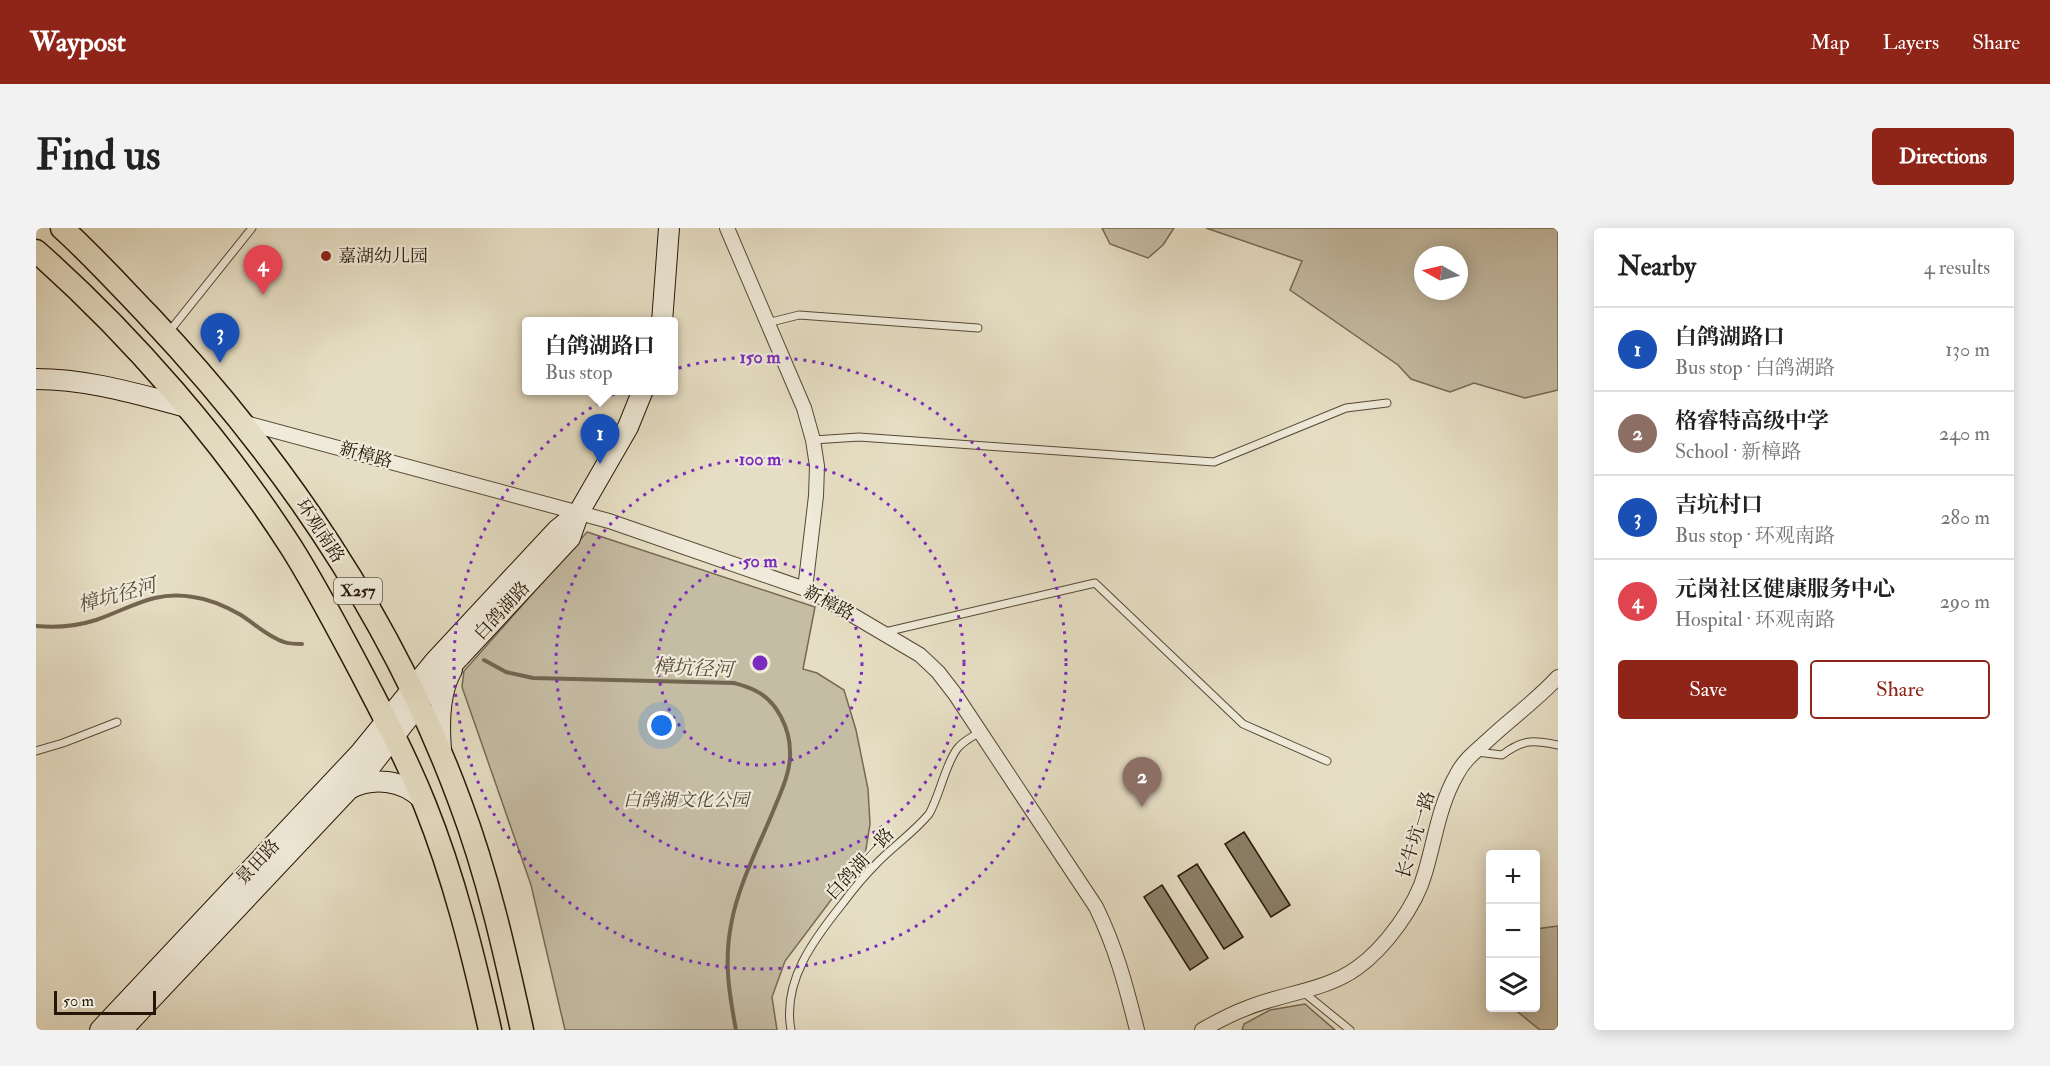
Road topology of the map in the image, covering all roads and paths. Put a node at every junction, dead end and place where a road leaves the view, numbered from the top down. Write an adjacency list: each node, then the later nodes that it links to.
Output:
1 (62, 228): 9 (main road, 环观南路 / X257)
2 (252, 228): 9 (lane)
3 (669, 228): 6 (street)
4 (727, 228): 7 (street)
5 (36, 251): 13 (main road, 环观南路 / X257)
6 (663, 317)
7 (767, 323): 8 (lane); 15 (street)
8 (978, 328)
9 (167, 335): 14 (main road, 环观南路 / X257)
10 (36, 379): 13 (street)
11 (641, 395): 16 (street, 白鸽湖路)
12 (1387, 403): 15 (lane)
13 (187, 407): 23 (main road, 环观南路 / X257)
14 (242, 422): 16 (street, 新樟路); 21 (main road, 环观南路 / X257)
15 (813, 440): 17 (street)
16 (579, 512): 17 (street, 新樟路); 19 (street, 白鸽湖路); 21 (street, 白鸽湖路)
17 (805, 589): 18 (street, 新樟路)
18 (882, 633): 24 (street, 新樟路); 29 (lane)
19 (457, 661): 21 (street, 白鸽湖路); 28 (street)
20 (1558, 677): 27 (street, 长牛坑一路)
21 (415, 698): 23 (street, 景田路); 28 (main road, 环观南路 / X257)
22 (117, 722): 26 (lane)
23 (390, 729): 30 (street, 景田路); 31 (main road, 环观南路 / X257); 33 (street, 景田路)
24 (980, 732): 37 (lane, 白鸽湖一路); 38 (street, 新樟路)
25 (1558, 745): 27 (lane)
26 (36, 751)
27 (1474, 752): 32 (street, 长牛坑一路)
28 (441, 755): 36 (main road, 环观南路 / X257)
29 (1327, 761)
30 (349, 789): 31 (street); 34 (street, 景田路)
31 (422, 799): 35 (main road, 环观南路 / X257)
32 (1302, 991): 39 (street, 长牛坑一路); 40 (lane)
33 (100, 1030)
34 (122, 1030)
35 (490, 1030)
36 (522, 1030)
37 (791, 1030)
38 (1137, 1030)
39 (1202, 1030)
40 (1350, 1030)

